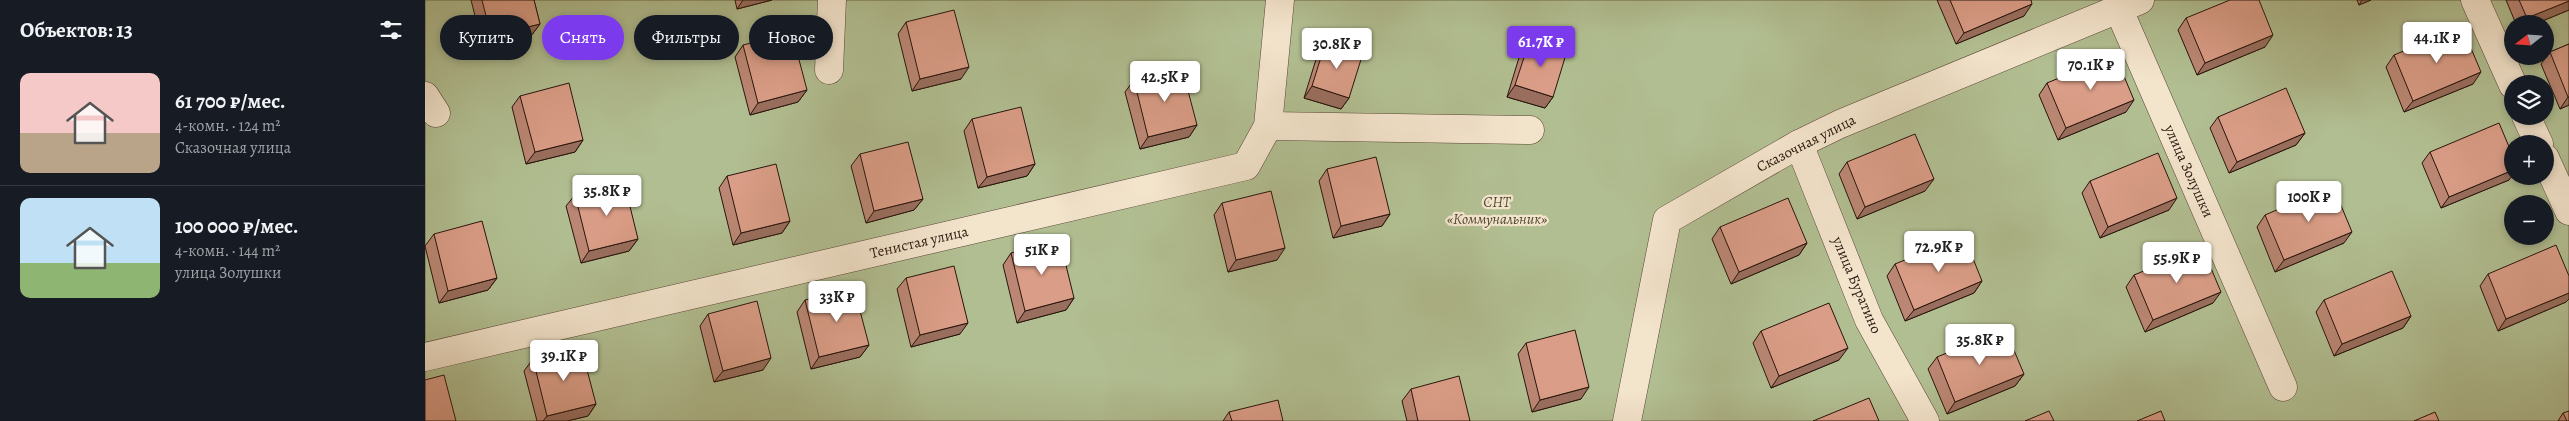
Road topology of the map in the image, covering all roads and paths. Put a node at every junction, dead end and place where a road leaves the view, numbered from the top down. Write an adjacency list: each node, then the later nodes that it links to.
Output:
1 (832, 0): 5 (street)
2 (1280, 0): 7 (street, Тенистая улица)
3 (2475, 0): 6 (street)
4 (2129, 5): 9 (street, Сказочная улица); 13 (street, улица Золушки)
5 (829, 70)
6 (2509, 75)
7 (1268, 126): 8 (street); 12 (street, Тенистая улица)
8 (1530, 130)
9 (1799, 144): 14 (street, Сказочная улица); 15 (street, улица Буратино)
10 (2554, 178): 11 (street)
11 (2569, 211)
12 (425, 357)
13 (2283, 387)
14 (1627, 421)
15 (1925, 421)

